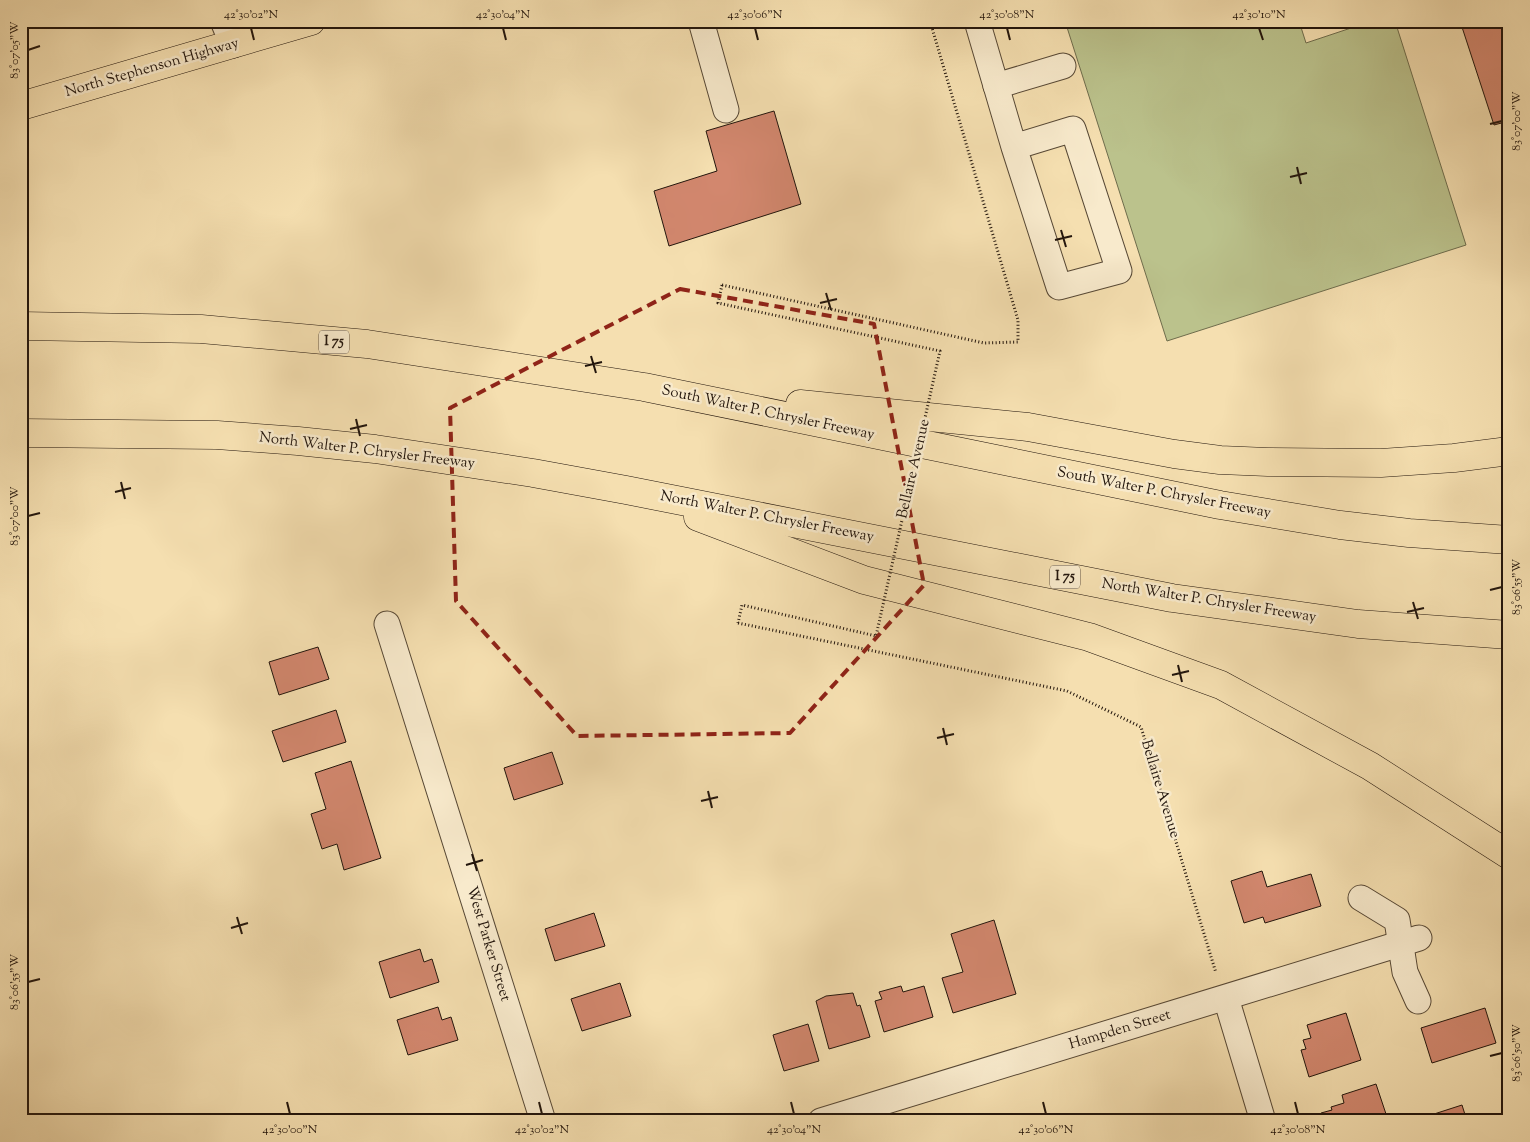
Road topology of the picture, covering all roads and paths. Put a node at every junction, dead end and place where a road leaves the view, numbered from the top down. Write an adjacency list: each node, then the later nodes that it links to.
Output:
1 (311, 21): 5 (main road, North Stephenson Highway)
2 (701, 21): 9 (street)
3 (930, 21): 22 (path, Bellaire Avenue, bridge)
4 (977, 21): 7 (street)
5 (228, 33): 8 (main road, North Stephenson Highway)
6 (1063, 66): 7 (street)
7 (996, 86): 10 (street)
8 (21, 106)
9 (726, 110)
10 (1014, 147): 10 (street)
11 (21, 326): 12 (main road, South Walter P. Chrysler Freeway / I 75)
12 (644, 386): 14 (main road); 16 (main road, South Walter P. Chrysler Freeway / I 75)
13 (21, 433): 15 (main road, North Walter P. Chrysler Freeway / I 75)
14 (1509, 451)
15 (626, 490): 18 (main road, North Walter P. Chrysler Freeway / I 75); 19 (main road)
16 (1509, 540)
17 (387, 624): 25 (street, West Parker Street)
18 (1509, 635)
19 (1509, 855)
20 (1361, 898): 21 (street)
21 (1410, 941): 23 (street, Hampden Street); 24 (street)
22 (1216, 974)
23 (1226, 998): 26 (street, Hampden Street); 27 (street)
24 (1418, 1001)
25 (543, 1121)
26 (821, 1121)
27 (1263, 1121)

